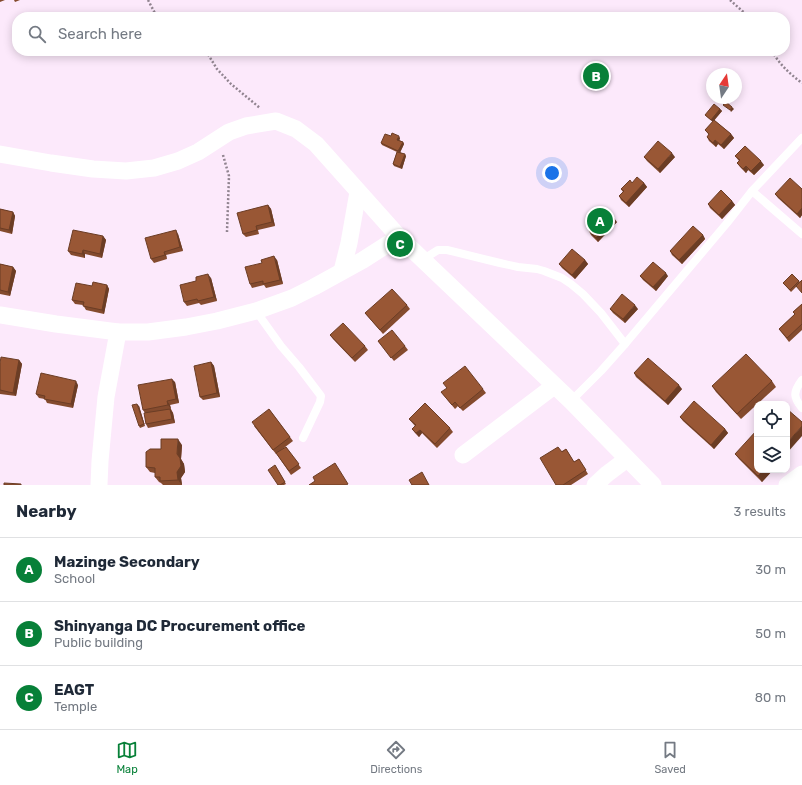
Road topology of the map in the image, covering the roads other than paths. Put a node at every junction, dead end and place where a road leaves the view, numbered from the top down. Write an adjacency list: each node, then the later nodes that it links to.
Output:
1 (802, 138): 3 (lane)
2 (0, 154): 4 (street)
3 (752, 191): 5 (lane); 12 (lane)
4 (358, 192): 6 (street); 8 (street)
5 (802, 234)
6 (399, 237): 7 (street); 8 (street)
7 (422, 260): 12 (lane); 14 (street)
8 (342, 271): 9 (street)
9 (256, 311): 11 (street); 17 (lane)
10 (0, 315): 11 (street)
11 (118, 332): 21 (street)
12 (625, 344): 15 (lane)
13 (802, 380): 16 (lane)
14 (554, 386): 15 (street); 18 (street)
15 (571, 401): 19 (street)
16 (802, 408)
17 (303, 438)
18 (463, 455)
19 (627, 459): 22 (street); 23 (street)
20 (802, 474): 24 (street)
21 (99, 485)
22 (595, 485)
23 (652, 485)
24 (787, 485)

